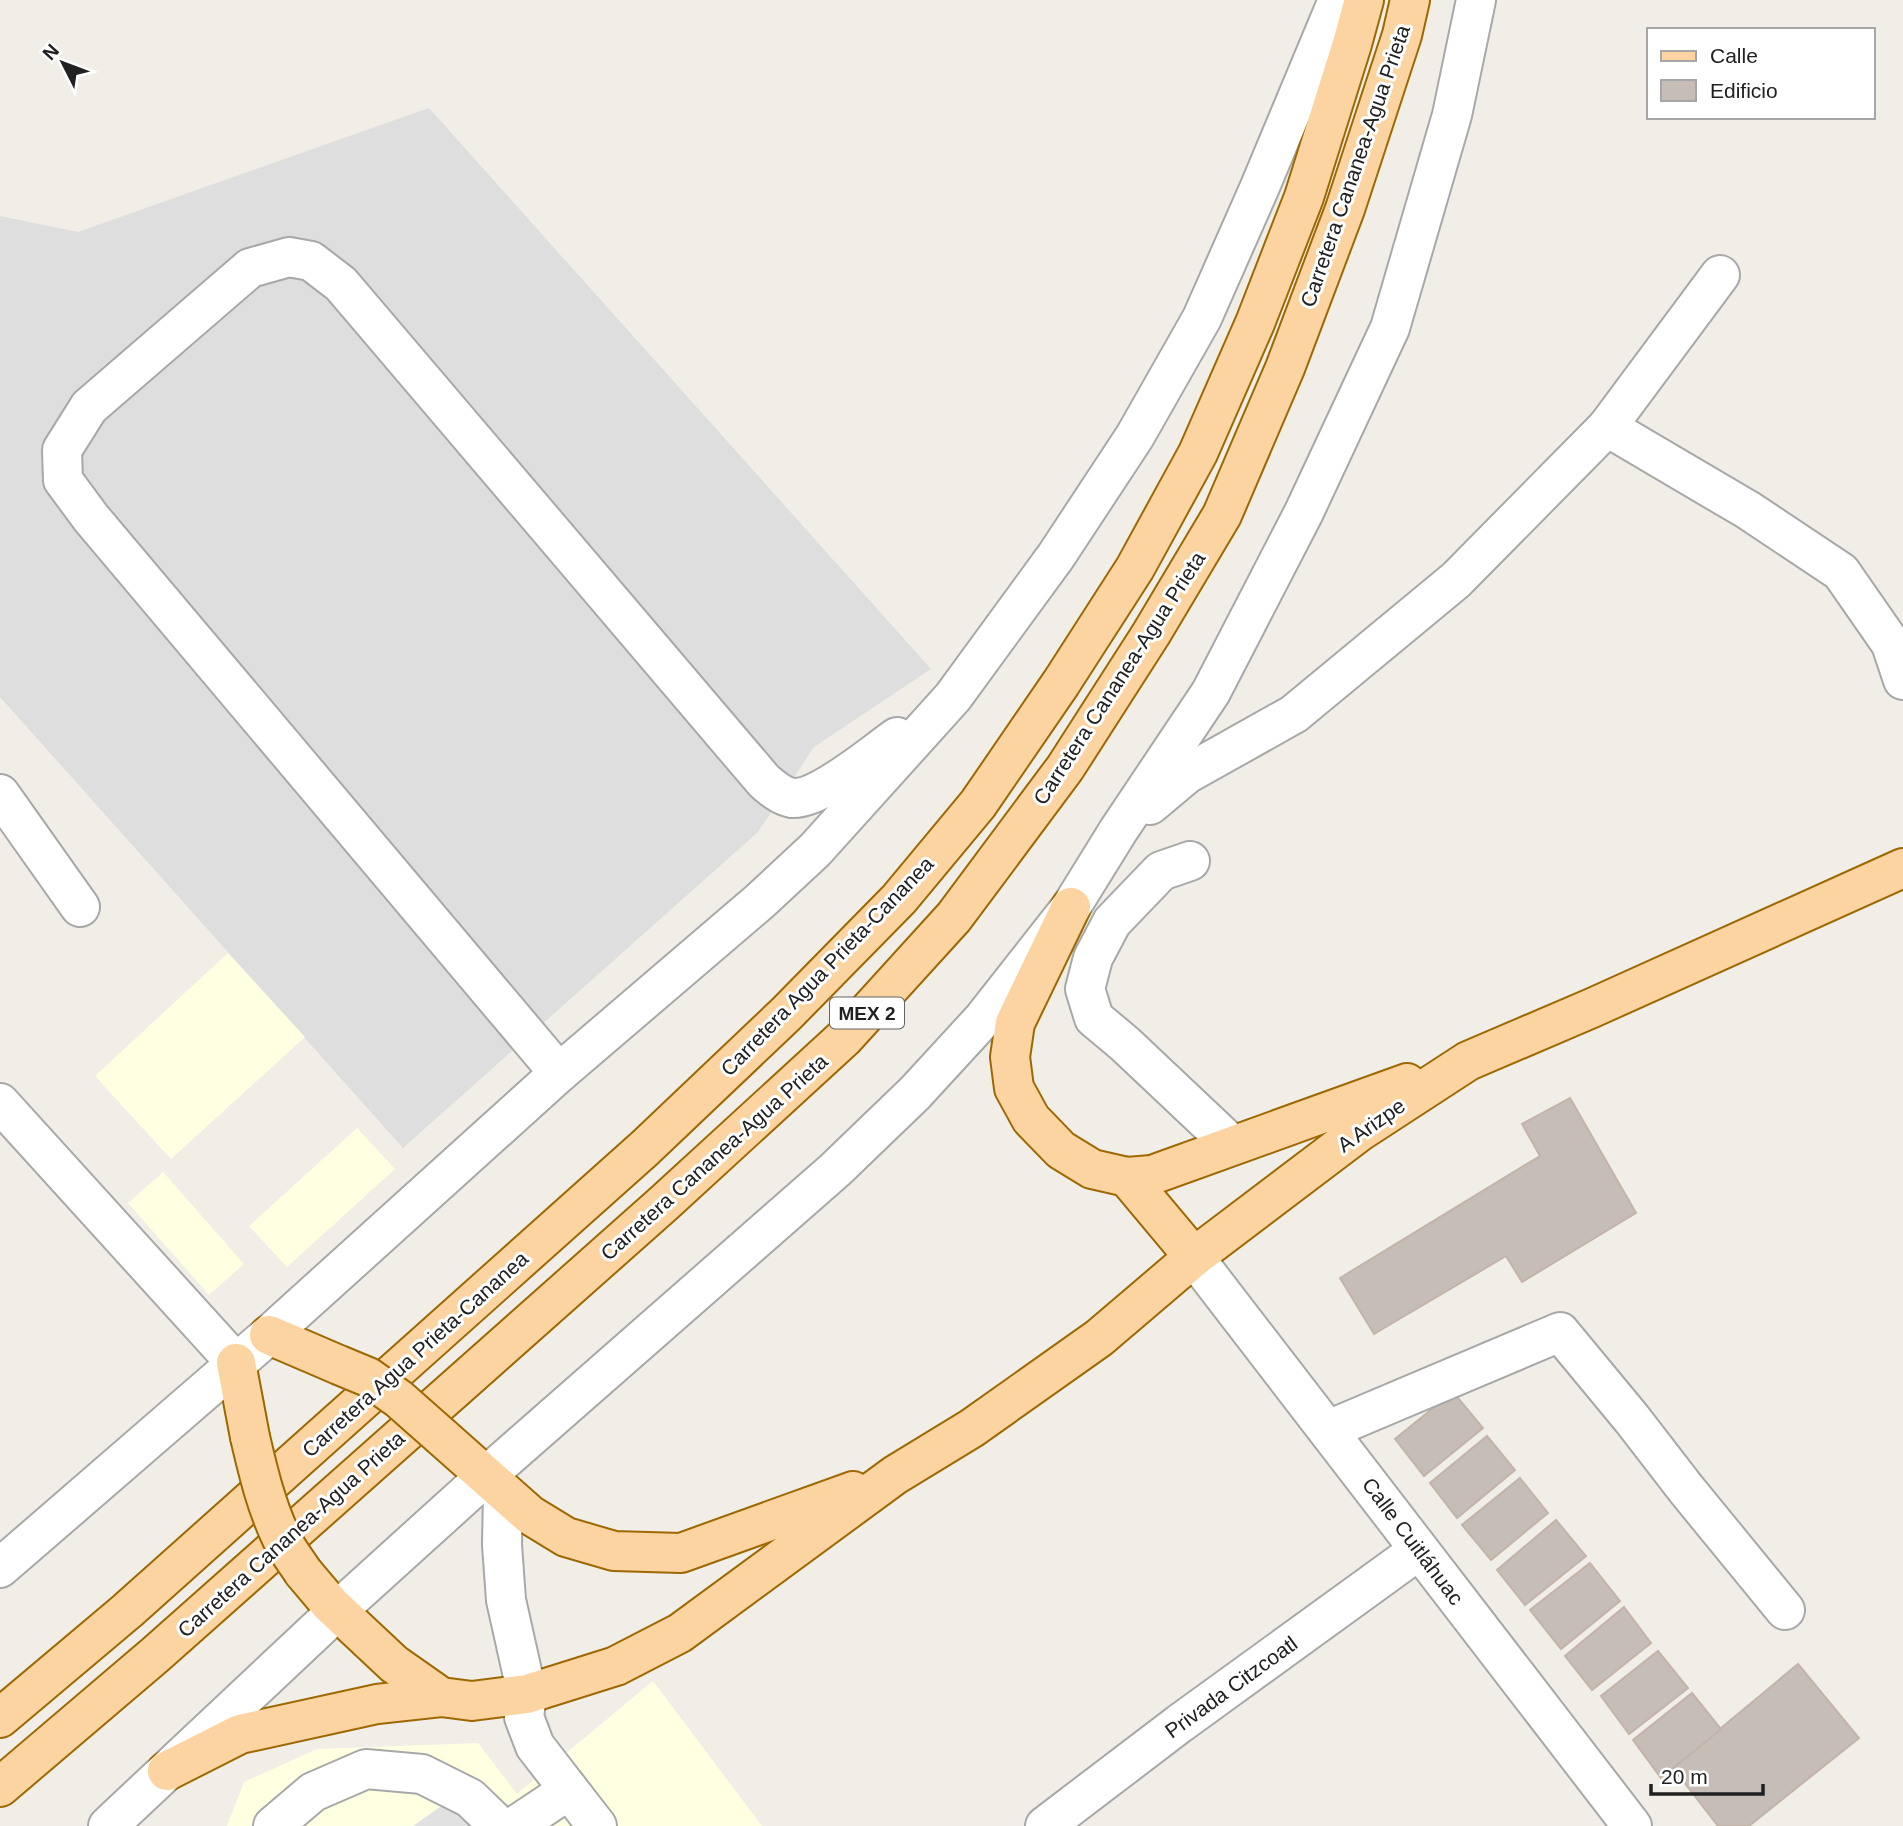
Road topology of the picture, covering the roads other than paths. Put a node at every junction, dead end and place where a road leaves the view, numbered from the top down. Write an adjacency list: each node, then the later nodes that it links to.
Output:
1 (1338, 0): 8 (street)
2 (1364, 0): 32 (main road, Carretera Agua Prieta-Cananea / MEX 2)
3 (1410, 0): 34 (main road, Carretera Cananea-Agua Prieta / MEX 2)
4 (1476, 0): 10 (street)
5 (1720, 275): 6 (street)
6 (1607, 427): 7 (street); 10 (street)
7 (1903, 681)
8 (953, 697): 16 (street); 16 (street)
9 (0, 794): 13 (street)
10 (1118, 831): 14 (street)
11 (1190, 861): 18 (street)
12 (1903, 868): 15 (main road, A Arizpe)
13 (80, 907)
14 (1071, 907): 19 (main road); 25 (street)
15 (1468, 1061): 18 (main road); 20 (main road, A Arizpe)
16 (559, 1073): 21 (street)
17 (0, 1103): 22 (street)
18 (1232, 1145): 19 (main road)
19 (1126, 1177): 20 (main road)
20 (1194, 1257): 23 (street, Calle Cuitláhuac); 24 (main road, A Arizpe)
21 (269, 1335): 22 (street); 25 (main road, bridge)
22 (236, 1363): 27 (street); 28 (main road, bridge)
23 (1328, 1430): 26 (street, Calle Cuitláhuac); 29 (street)
24 (895, 1475): 25 (main road); 30 (main road)
25 (494, 1484): 28 (street); 30 (street)
26 (1419, 1550): 41 (street, Privada Citzcoatl); 42 (street, Calle Cuitláhuac)
27 (0, 1568)
28 (338, 1610): 31 (main road); 33 (street)
29 (1785, 1610)
30 (527, 1694): 31 (main road); 35 (street)
31 (441, 1697): 33 (main road)
32 (0, 1718)
33 (167, 1771): 36 (street)
34 (0, 1787)
35 (569, 1790): 39 (street); 40 (street)
36 (108, 1826)
37 (273, 1826): 38 (street)
38 (499, 1826)
39 (515, 1826)
40 (597, 1826)
41 (1045, 1826)
42 (1632, 1826)

